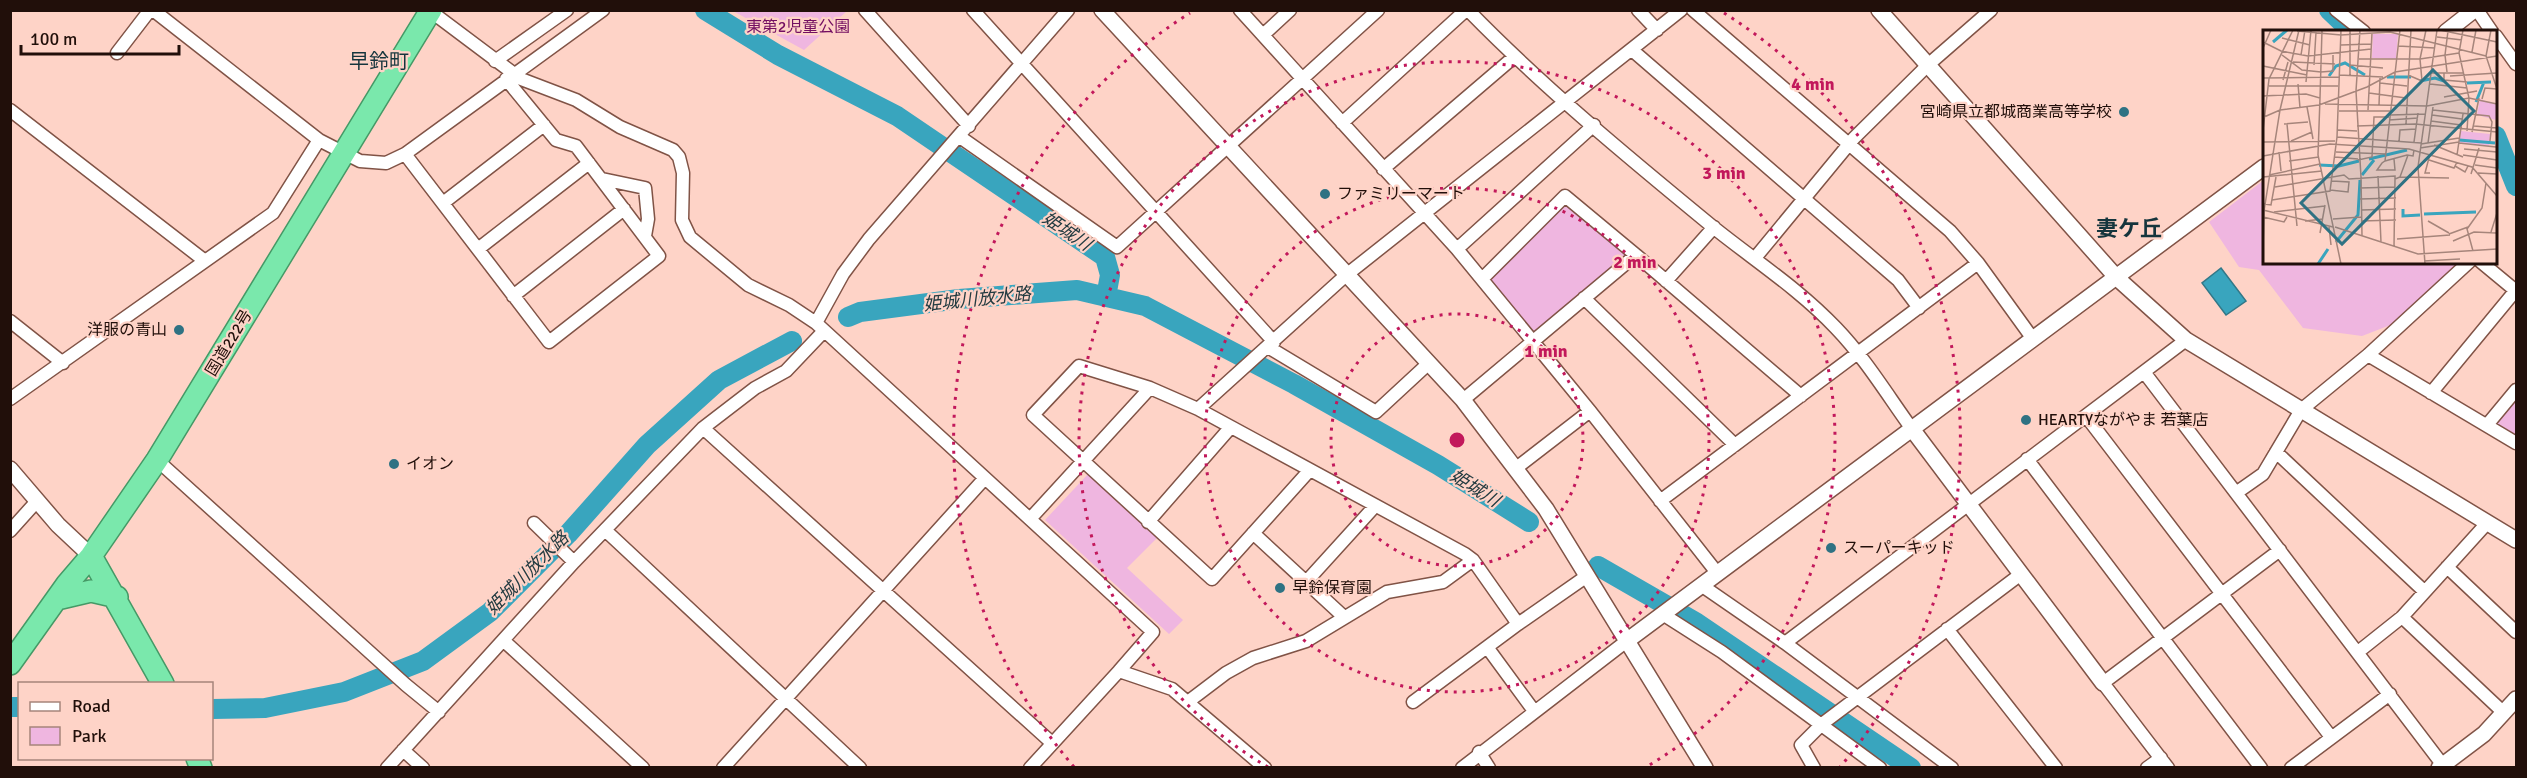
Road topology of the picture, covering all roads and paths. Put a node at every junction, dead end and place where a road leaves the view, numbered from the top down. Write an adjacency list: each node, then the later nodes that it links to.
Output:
1 (151, 10): 27 (street); 41 (street)
2 (567, 10): 29 (street)
3 (603, 10): 33 (street)
4 (865, 10): 40 (street)
5 (973, 10): 30 (street)
6 (1068, 10): 30 (street)
7 (1102, 10): 44 (street)
8 (1240, 10): 24 (street)
9 (1290, 10): 24 (street)
10 (1378, 10): 34 (street)
11 (1467, 10): 28 (street); 37 (street)
12 (1638, 10): 20 (street)
13 (1681, 10): 20 (street)
14 (1693, 10): 43 (street)
15 (1879, 10): 31 (street)
16 (1991, 10): 31 (street)
17 (2337, 10): 21 (street)
18 (2475, 10): 22 (street); 23 (street)
19 (430, 11): 29 (street); 45 (highway, 国道222号)
20 (1657, 30): 26 (street)
21 (2362, 30)
22 (2449, 30)
23 (2490, 30)
24 (1263, 35): 34 (street)
25 (2497, 37): 32 (street)
26 (1632, 50): 35 (street); 51 (street)
27 (117, 53)
28 (1514, 57): 35 (street); 49 (street)
29 (495, 61): 33 (street)
30 (1022, 64): 40 (street); 54 (street)
31 (1929, 64): 43 (street); 67 (street)
32 (2517, 64)
33 (510, 76): 38 (street); 46 (street); 75 (street)
34 (1302, 80): 37 (street); 44 (street)
35 (1565, 101): 39 (street); 55 (street)
36 (10, 110): 62 (street)
37 (1342, 123): 49 (street)
38 (544, 125): 47 (street); 52 (street)
39 (1594, 125): 56 (street); 59 (street)
40 (969, 126): 42 (street)
41 (319, 140): 45 (street); 62 (street)
42 (956, 141): 54 (street); 75 (street)
43 (1850, 144): 51 (street); 63 (street)
44 (1227, 147): 54 (street); 66 (street)
45 (344, 153): 46 (street); 103 (highway, 国道222号)
46 (405, 154): 52 (street)
47 (589, 163): 50 (street); 58 (street)
48 (2263, 168): 67 (street)
49 (1383, 169): 55 (street)
50 (602, 179): 53 (street); 57 (street)
51 (1806, 200): 61 (street); 73 (street)
52 (442, 202): 58 (street)
53 (624, 209): 57 (street); 71 (street)
54 (1155, 211): 79 (street)
55 (1425, 214): 59 (street); 66 (street)
56 (1714, 227): 61 (street); 69 (street)
57 (645, 236): 71 (street)
58 (478, 249): 71 (street)
59 (1457, 249): 68 (street)
60 (1636, 255): 68 (street); 69 (street); 72 (street)
61 (1755, 258): 80 (street)
62 (206, 261): 82 (street)
63 (1978, 263): 73 (street); 76 (street)
64 (2467, 264): 81 (street)
65 (2483, 264): 70 (street)
66 (1345, 276): 79 (street); 83 (street)
67 (2117, 278): 76 (street); 77 (street)
68 (1482, 279): 78 (street)
69 (1666, 281): 88 (street)
70 (2516, 291): 87 (street)
71 (513, 296)
72 (1584, 298): 78 (street); 100 (street)
73 (1919, 308): 80 (street)
74 (10, 321): 82 (street)
75 (820, 327): 96 (street); 108 (street)
76 (2033, 339): 98 (street)
77 (2186, 340): 84 (street); 92 (street)
78 (1532, 343): 90 (street); 93 (street)
79 (1271, 344): 83 (street); 91 (street)
80 (1857, 354): 88 (street); 98 (street)
81 (2368, 355): 87 (street); 92 (street)
82 (63, 363): 89 (street)
83 (1429, 363): 90 (street)
84 (2144, 372): 94 (street); 109 (street)
85 (1150, 388): 91 (street); 104 (street); 104 (street)
86 (2517, 390): 95 (street)
87 (2431, 393): 95 (street)
88 (1801, 396): 100 (street)
89 (10, 399)
90 (1463, 400): 105 (street)
91 (1198, 409): 97 (street)
92 (2301, 410): 101 (street); 116 (street)
93 (1590, 411): 105 (street); 111 (street)
94 (2086, 416): 102 (street); 134 (street)
95 (2487, 425): 99 (street)
96 (703, 428): 118 (street); 132 (street)
97 (1230, 428): 107 (street); 115 (street)
98 (1912, 429): 112 (street); 127 (street)
99 (2517, 443)
100 (1735, 445): 111 (street)
101 (2276, 452): 109 (street); 133 (street)
102 (2028, 459): 112 (street); 143 (street)
103 (157, 460): 123 (highway, 国道222号); 159 (street)
104 (1084, 461): 114 (street); 115 (street)
105 (1515, 469): 129 (street)
106 (10, 470): 110 (street)
107 (1309, 471): 113 (street); 120 (street)
108 (985, 478): 114 (street); 132 (street)
109 (2236, 493): 122 (street)
110 (37, 501): 119 (street); 123 (street)
111 (1660, 501): 127 (street)
112 (1968, 503): 128 (street); 146 (street)
113 (1375, 506): 125 (street); 130 (street)
114 (1030, 519): 150 (street)
115 (1148, 522): 120 (street)
116 (2488, 522): 121 (street); 126 (street)
117 (534, 523): 124 (street)
118 (604, 530): 124 (street); 155 (street)
119 (10, 531)
120 (1253, 533): 130 (street)
121 (2517, 540)
122 (2280, 550): 134 (street); 148 (street)
123 (91, 556): 135 (highway); 136 (highway, 国道222号)
124 (570, 558): 145 (street)
125 (1473, 560): 138 (street); 140 (street)
126 (2447, 567): 133 (street); 142 (street)
127 (1718, 574): 131 (street)
128 (2021, 574): 141 (street); 152 (street)
129 (1587, 576): 140 (street); 144 (street)
130 (1306, 582): 138 (street)
131 (1700, 586): 137 (street); 146 (street)
132 (885, 590): 155 (street); 164 (street)
133 (2424, 591): 139 (street)
134 (2221, 595): 143 (street); 163 (street)
135 (117, 597): 136 (highway); 151 (highway)
136 (57, 599): 149 (highway, 国道222号)
137 (1667, 612): 144 (street); 162 (street)
138 (1344, 617): 157 (street)
139 (2402, 617): 148 (street); 161 (street)
140 (1518, 624): 147 (street)
141 (1947, 630): 154 (street); 182 (street)
142 (2517, 632)
143 (2164, 638): 152 (street); 184 (street)
144 (1628, 640): 160 (street); 168 (street)
145 (504, 641): 159 (street); 172 (street)
146 (1785, 643): 154 (street)
147 (1487, 647): 158 (street); 160 (street)
148 (2358, 652): 153 (street)
149 (10, 664)
150 (1119, 670): 157 (street); 164 (street)
151 (163, 682)
152 (2103, 683): 167 (street)
153 (2390, 694): 163 (street); 169 (street)
154 (1858, 698): 162 (street); 181 (street)
155 (786, 699): 173 (street); 174 (street)
156 (2517, 699): 161 (street)
157 (1189, 701): 176 (street)
158 (1413, 702)
159 (440, 711): 165 (street)
160 (1534, 711): 166 (street)
161 (2504, 713): 169 (street)
162 (1822, 724): 179 (street); 180 (street)
163 (2331, 737): 185 (street)
164 (1052, 743): 175 (street)
165 (403, 750): 170 (street); 171 (street)
166 (1479, 752): 177 (street); 178 (street)
167 (2164, 763): 183 (street)
168 (1701, 766)
169 (2442, 767)
170 (387, 768)
171 (423, 768)
172 (643, 768)
173 (723, 768)
174 (860, 768)
175 (1030, 768)
176 (1265, 768)
177 (1462, 768)
178 (1489, 768)
179 (1814, 768)
180 (1880, 768)
181 (1952, 768)
182 (2056, 768)
183 (2147, 768)
184 (2261, 768)
185 (2291, 768)

